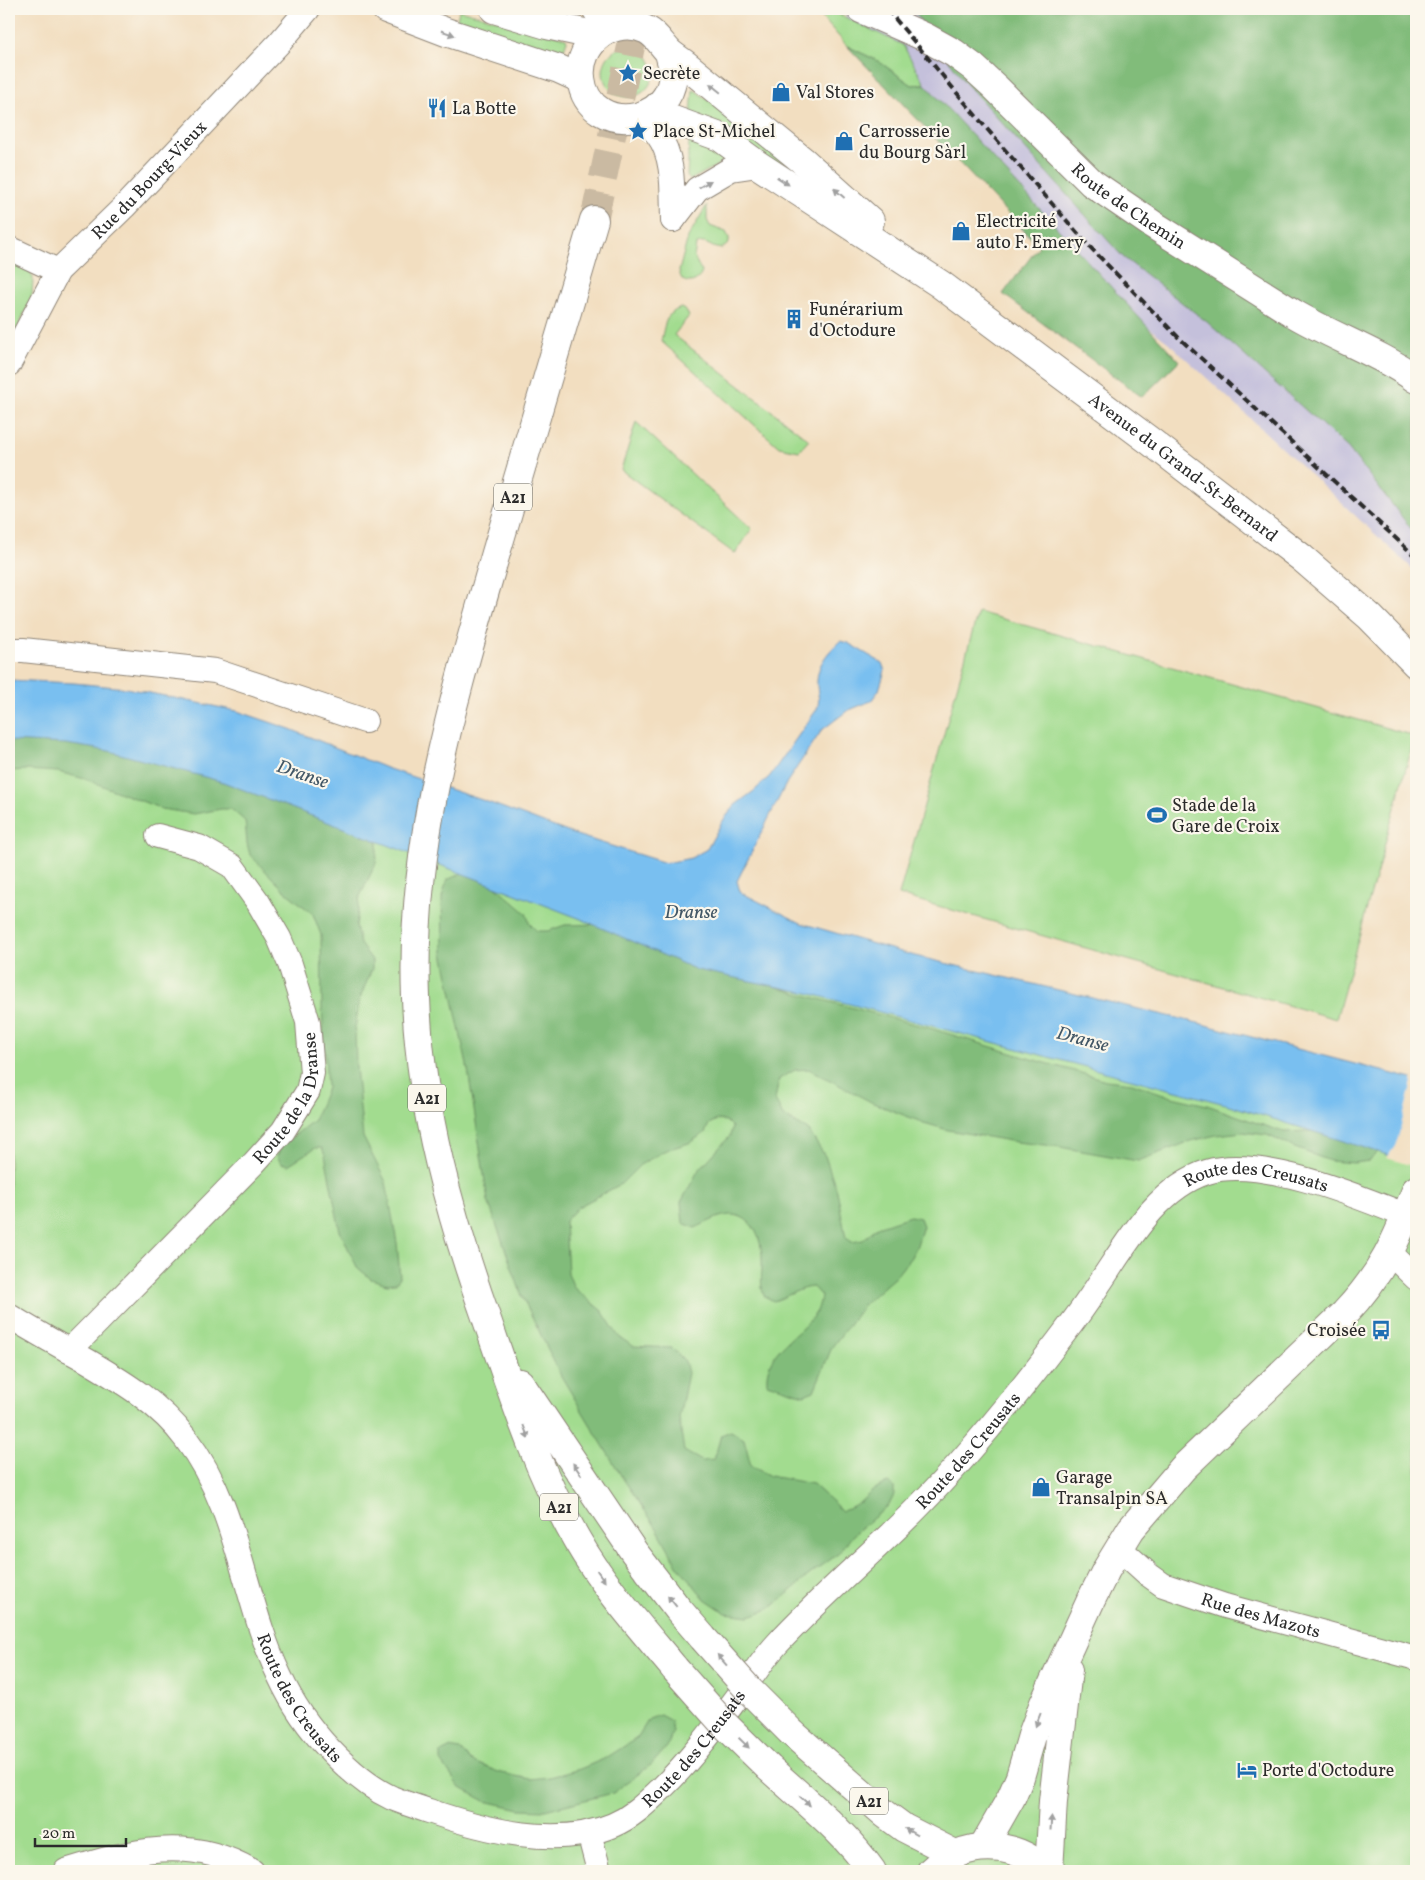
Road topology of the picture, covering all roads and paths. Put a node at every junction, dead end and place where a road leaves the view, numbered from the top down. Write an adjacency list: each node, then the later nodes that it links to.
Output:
1 (308, 9): 12 (street, Rue du Bourg-Vieux)
2 (386, 9): 7 (main road, one-way to 7)
3 (494, 9): 5 (main road)
4 (860, 9): 15 (main road, Route de Chemin)
5 (613, 22): 6 (main road); 7 (main road)
6 (669, 53): 8 (main road); 13 (main road, Avenue du Grand-St-Bernard, one-way to 6)
7 (581, 79): 8 (main road)
8 (641, 116): 9 (main road, Avenue du Grand-St-Bernard); 9 (street, one-way to 9)
9 (758, 164): 13 (main road, Avenue du Grand-St-Bernard, one-way to 13)
10 (594, 220): 25 (main road, A21)
11 (9, 248): 12 (street)
12 (58, 271): 14 (street, Rue du Bourg-Vieux)
13 (940, 284): 17 (main road, Avenue du Grand-St-Bernard)
14 (9, 364)
15 (1416, 379)
16 (9, 650): 18 (street)
17 (1416, 664)
18 (365, 721)
19 (158, 836): 26 (street, Route de la Dranse)
20 (1416, 1190): 21 (main road)
21 (1406, 1216): 22 (main road); 30 (street, Route des Creusats)
22 (1390, 1253): 23 (street); 27 (main road)
23 (1416, 1278)
24 (9, 1316): 26 (street, Route des Creusats)
25 (487, 1320): 32 (main road, A21, one-way to 25, bridge); 36 (main road, A21, one-way to 36, bridge)
26 (69, 1350): 30 (street, Route des Creusats)
27 (1112, 1559): 28 (main road); 29 (street, Rue des Mazots)
28 (1072, 1644): 31 (main road, one-way to 31); 38 (main road, one-way to 28)
29 (1416, 1658)
30 (589, 1833): 35 (street)
31 (983, 1848): 32 (main road); 38 (main road)
32 (955, 1854): 37 (main road)
33 (66, 1871): 34 (street)
34 (252, 1871)
35 (599, 1871)
36 (872, 1871)
37 (931, 1871)
38 (1048, 1871)

